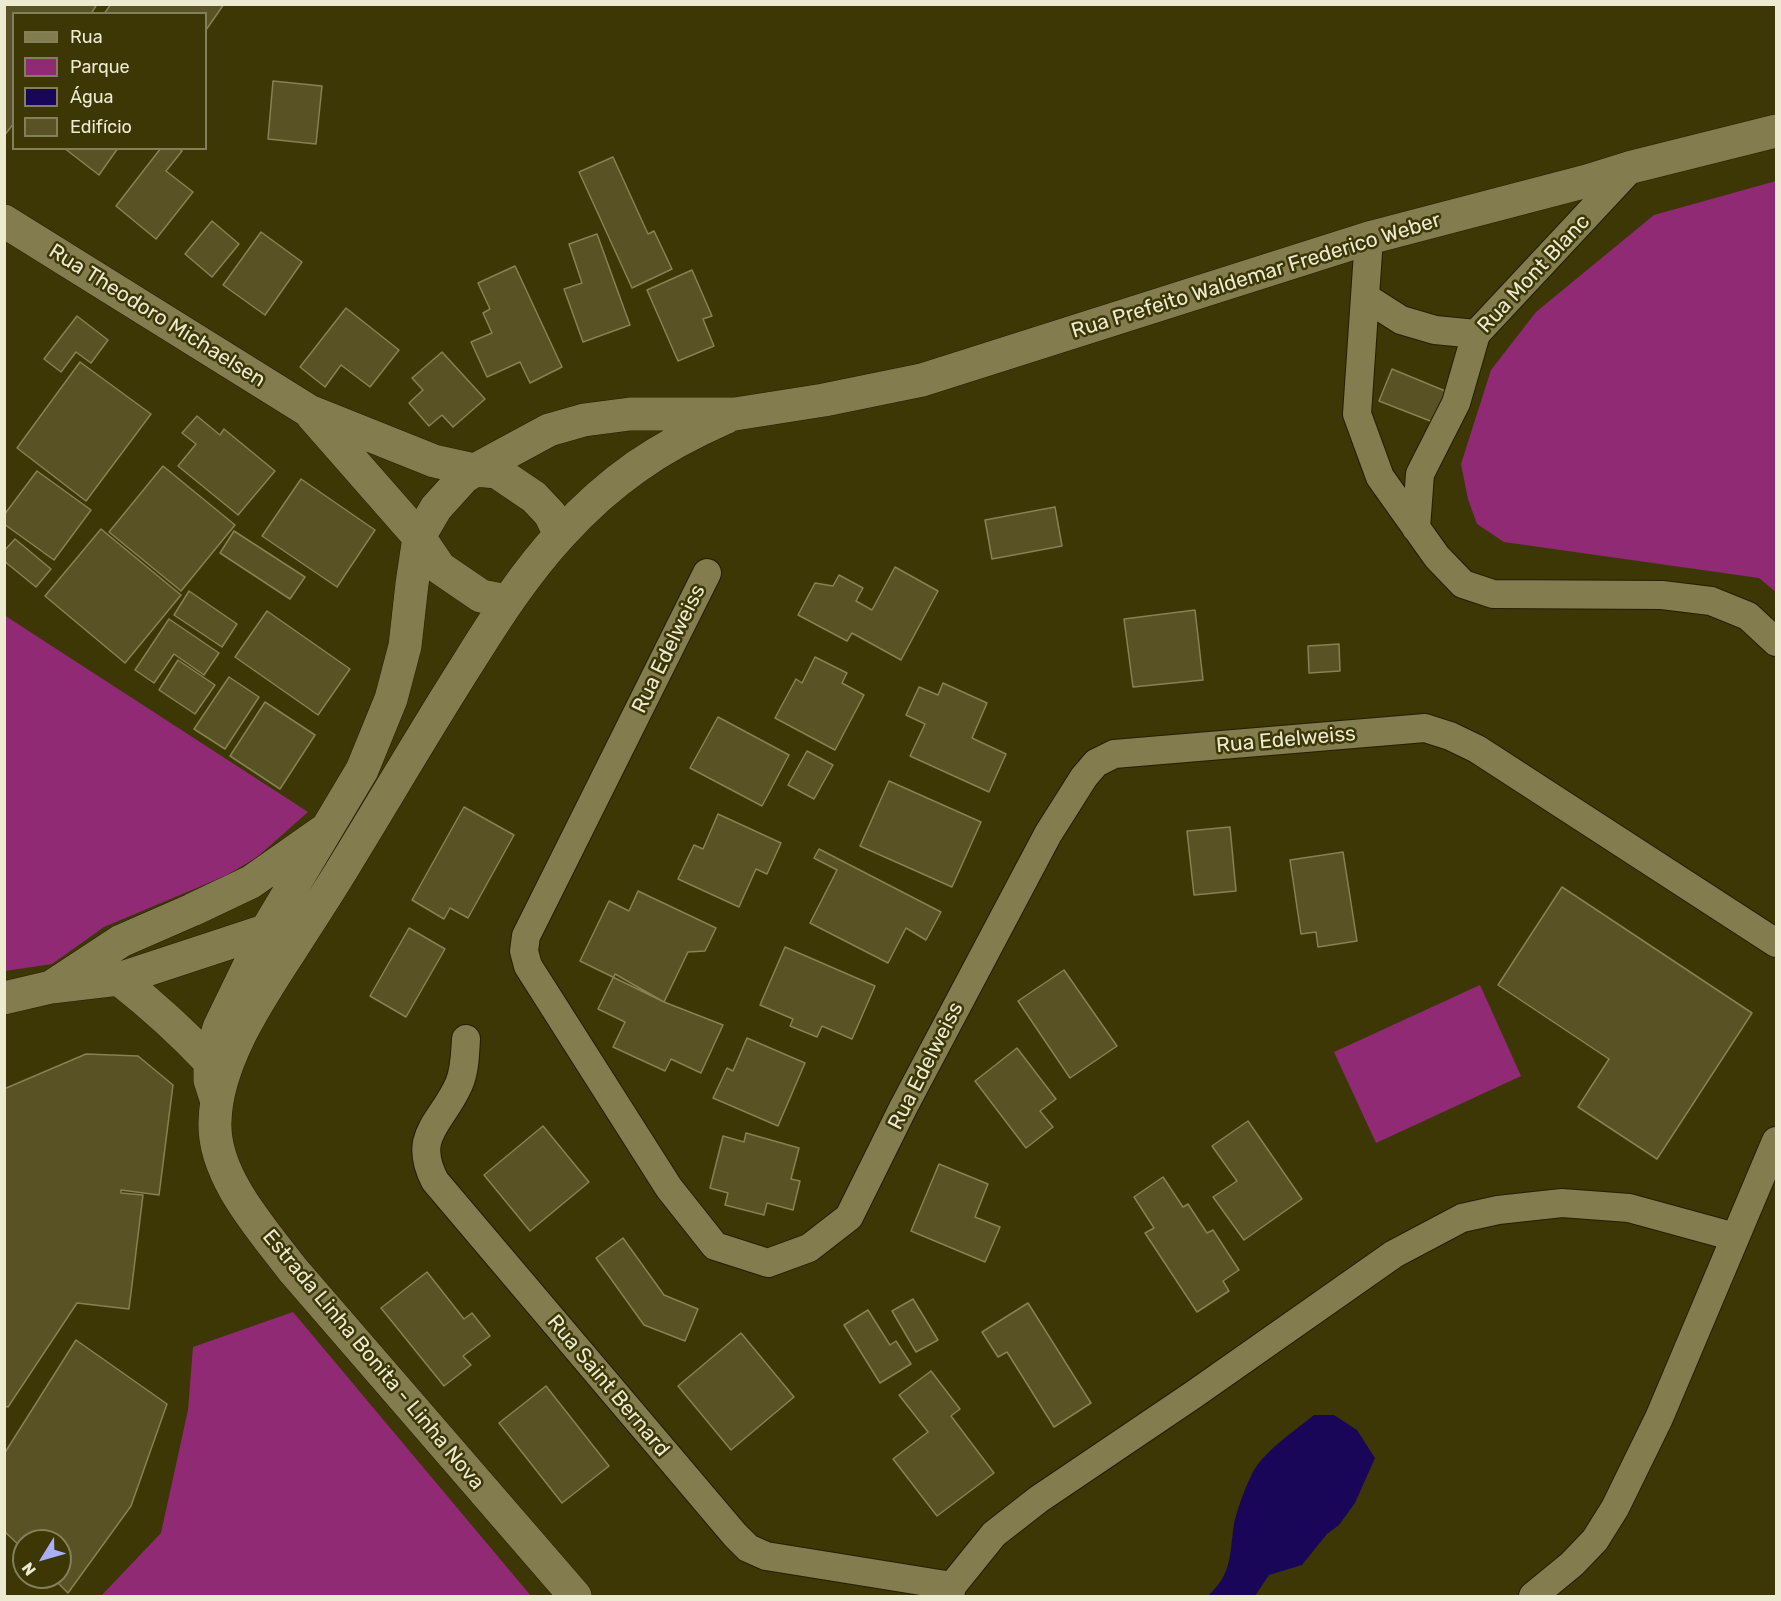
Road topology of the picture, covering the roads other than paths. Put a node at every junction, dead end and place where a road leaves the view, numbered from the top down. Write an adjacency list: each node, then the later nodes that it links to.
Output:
1 (1776, 131): 2 (main road, Rua Prefeito Waldemar Frederico Weber)
2 (1632, 167): 4 (main road, Rua Prefeito Waldemar Frederico Weber); 6 (street, Rua Mont Blanc)
3 (4, 221): 7 (main road, Rua Theodoro Michaelsen)
4 (1369, 238): 5 (street); 8 (main road, Rua Prefeito Waldemar Frederico Weber)
5 (1365, 297): 6 (street); 10 (street)
6 (1476, 334): 10 (street, Rua Mont Blanc)
7 (309, 411): 9 (main road, Rua Theodoro Michaelsen); 12 (main road, Rua Theodoro Michaelsen)
8 (735, 414): 9 (main road); 11 (main road)
9 (475, 470): 11 (main road, Rua Theodoro Michaelsen); 12 (main road)
10 (1416, 528): 15 (street)
11 (560, 534): 14 (main road)
12 (420, 537): 14 (main road, Rua Theodoro Michaelsen); 16 (main road, Estrada Linha Bonita - Linha Nova)
13 (707, 573): 19 (street, Rua Edelweiss)
14 (507, 601): 17 (main road, Estrada Linha Bonita - Linha Nova)
15 (1776, 642)
16 (330, 826): 18 (main road, Estrada Linha Bonita - Linha Nova); 21 (main road)
17 (315, 913): 18 (main road); 25 (main road, Estrada Linha Bonita - Linha Nova)
18 (266, 931): 20 (main road); 24 (main road, Estrada Linha Bonita - Linha Nova)
19 (1776, 943)
20 (119, 979): 21 (main road); 24 (main road)
21 (51, 987): 22 (main road)
22 (4, 998)
23 (466, 1039): 28 (street, Rua Saint Bernard)
24 (210, 1062): 25 (main road, Estrada Linha Bonita - Linha Nova)
25 (217, 1102): 29 (main road, Estrada Linha Bonita - Linha Nova)
26 (1776, 1141): 27 (street)
27 (1735, 1237): 28 (street); 30 (street)
28 (951, 1591)
29 (575, 1596)
30 (1533, 1596)

